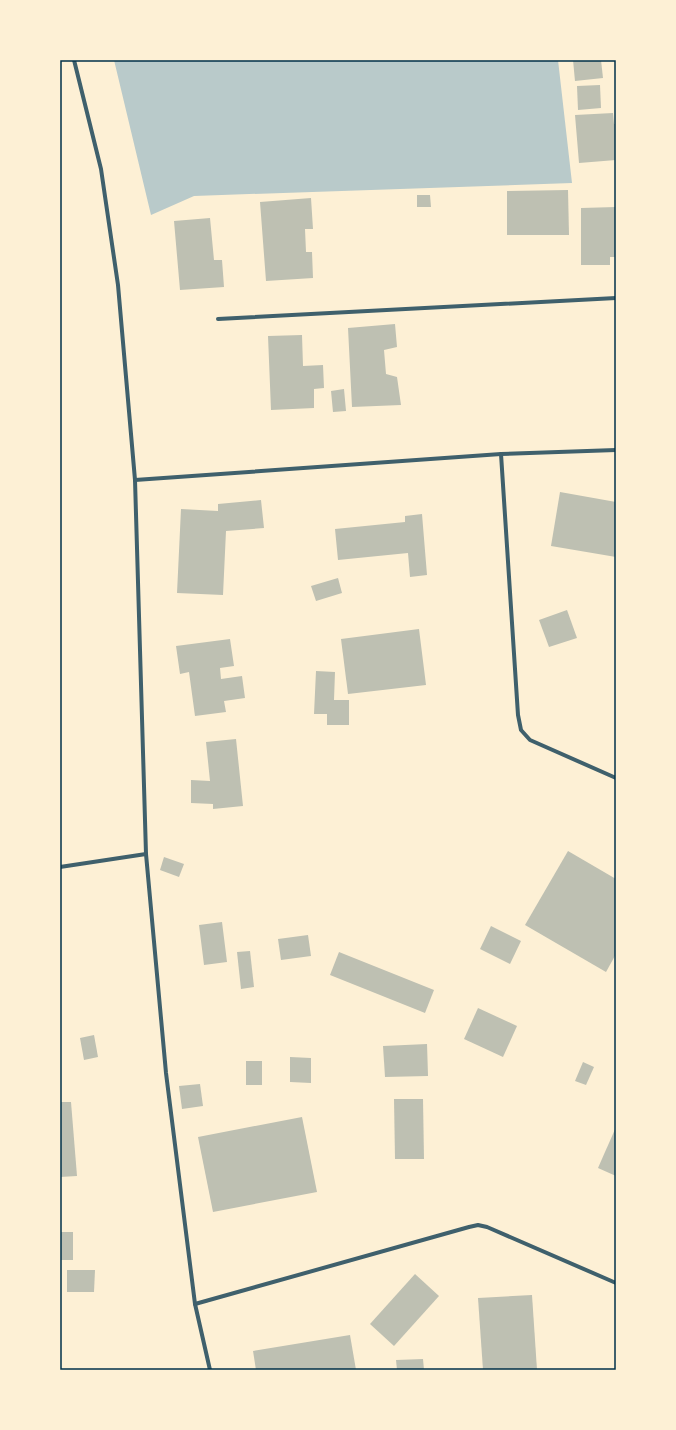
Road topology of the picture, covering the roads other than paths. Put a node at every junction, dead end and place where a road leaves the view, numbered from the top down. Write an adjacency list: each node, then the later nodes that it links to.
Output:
1 (74, 60): 6 (street)
2 (616, 298): 3 (street)
3 (218, 319)
4 (616, 450): 5 (street)
5 (501, 454): 6 (street); 7 (street)
6 (135, 480): 8 (street)
7 (616, 778)
8 (146, 854): 9 (street); 11 (street)
9 (60, 867)
10 (616, 1283): 11 (street)
11 (195, 1304): 12 (street)
12 (210, 1370)

